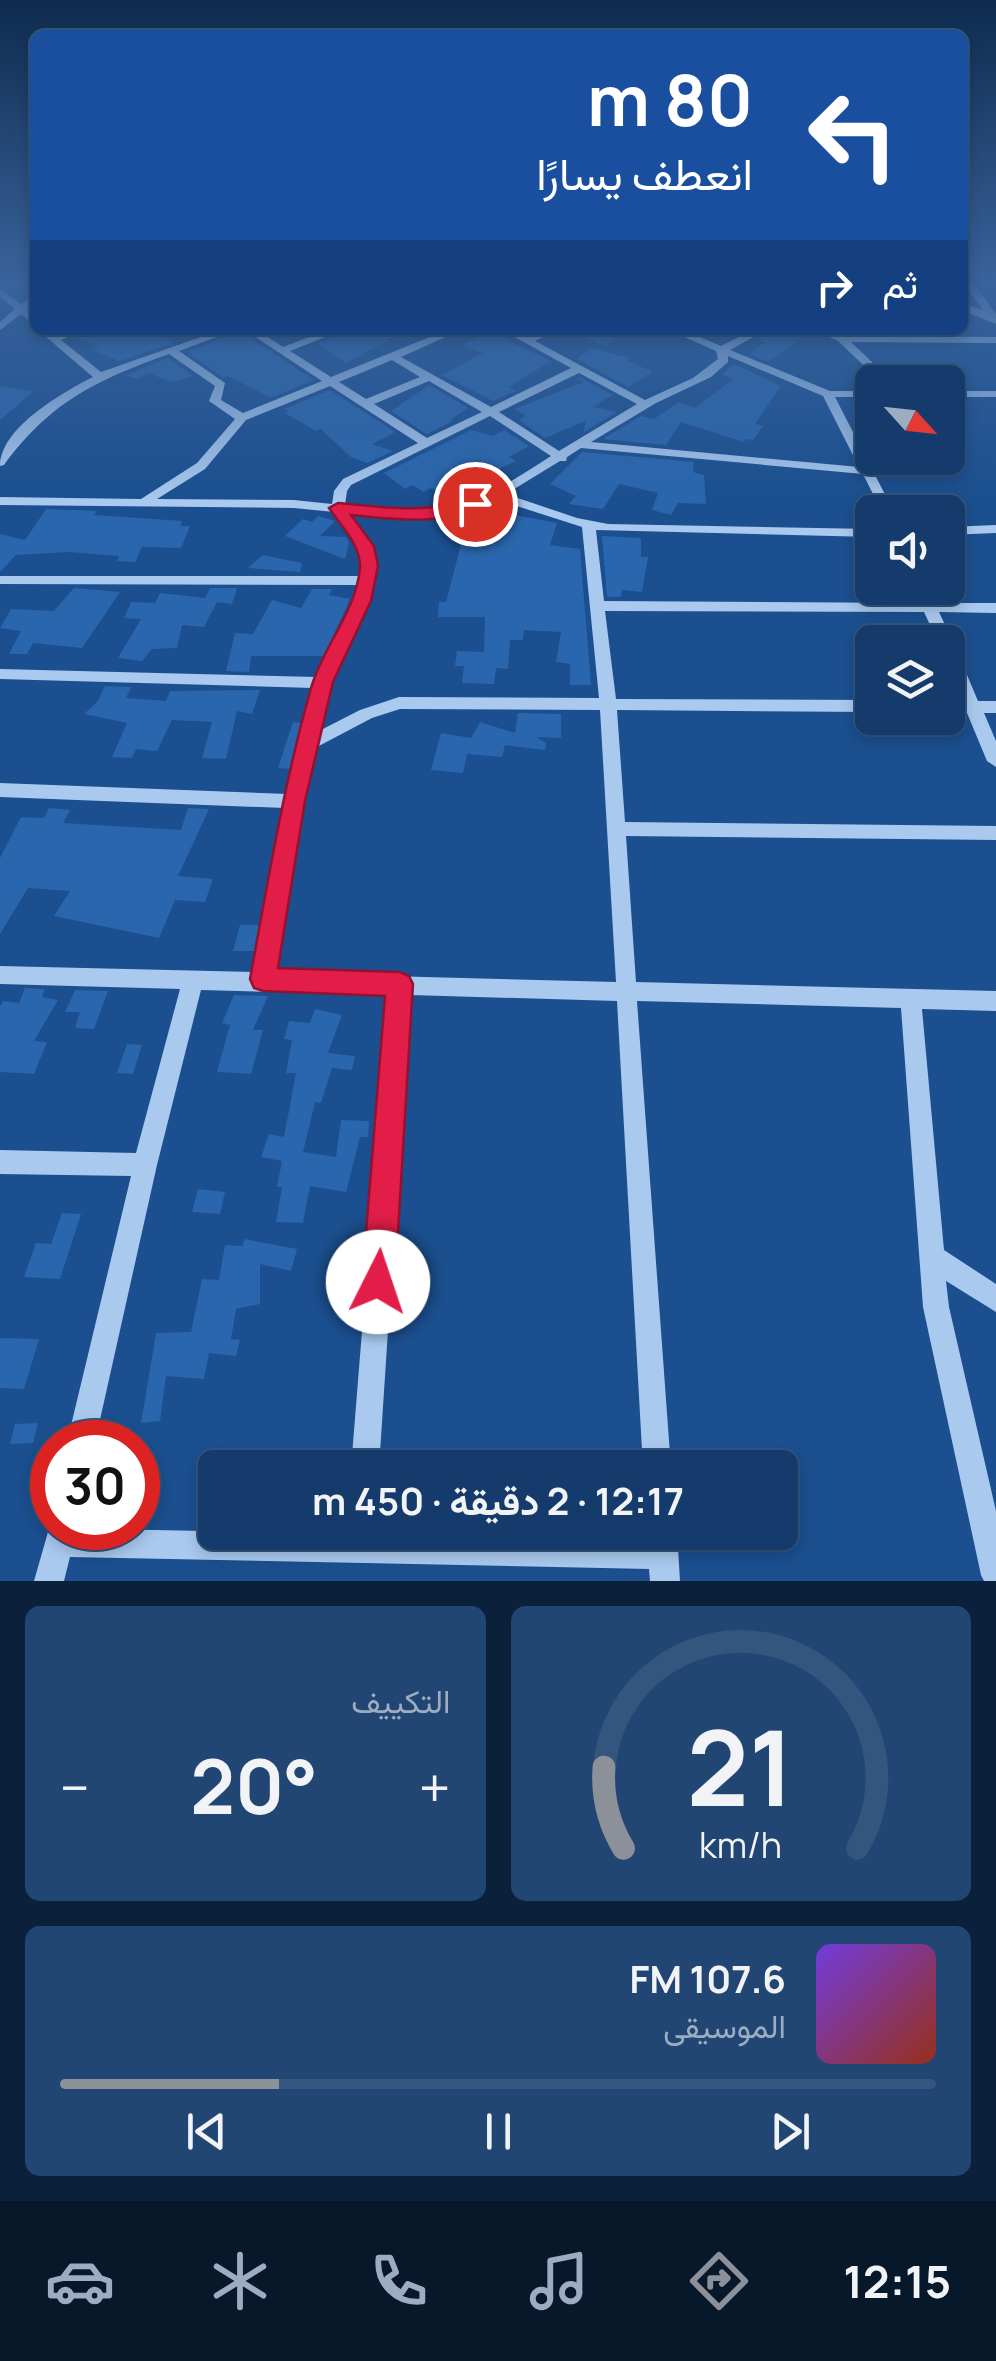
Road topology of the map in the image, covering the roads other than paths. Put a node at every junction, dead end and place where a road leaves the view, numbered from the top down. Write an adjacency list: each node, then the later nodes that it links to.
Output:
1 (71, 354): 11 (street)
2 (161, 354): 11 (street)
3 (177, 354): 21 (street)
4 (287, 354): 13 (street)
5 (397, 354): 9 (street)
6 (552, 354): 10 (street)
7 (723, 354): 19 (street)
8 (731, 354): 14 (street)
9 (392, 356): 12 (street); 13 (street)
10 (578, 369): 19 (street); 20 (street)
11 (99, 376): 26 (street)
12 (429, 377): 18 (street); 20 (street)
13 (329, 382): 18 (street); 21 (street)
14 (828, 394): 15 (street); 24 (street)
15 (855, 394)
16 (965, 394): 17 (street)
17 (996, 394)
18 (364, 404): 22 (street)
19 (645, 404): 23 (street)
20 (493, 413): 22 (street); 25 (street)
21 (242, 418): 30 (street)
22 (428, 444): 31 (street)
23 (579, 444): 25 (street); 27 (street)
24 (855, 449)
25 (562, 458): 28 (street)
26 (0, 462)
27 (855, 470)
28 (494, 495): 31 (street); 32 (street)
29 (0, 500): 30 (street)
30 (144, 502): 31 (street)
31 (338, 508): 37 (street)
32 (589, 526): 35 (street); 39 (street)
33 (996, 528): 34 (street)
34 (965, 530)
35 (855, 533)
36 (0, 580): 37 (street)
37 (366, 582): 45 (street)
38 (928, 605): 41 (street)
39 (598, 606): 41 (street); 47 (street)
40 (992, 608): 41 (street); 43 (street)
41 (930, 609): 42 (street)
42 (937, 625)
43 (996, 626)
44 (0, 674): 45 (street)
45 (322, 682): 52 (street)
46 (965, 691): 50 (street)
47 (608, 704): 48 (street); 52 (street); 56 (street)
48 (855, 706)
49 (965, 707): 50 (street)
50 (972, 707): 51 (street); 53 (street)
51 (996, 707)
52 (308, 744): 55 (street)
53 (996, 761)
54 (0, 790): 55 (street)
55 (294, 801): 60 (street)
56 (617, 830): 57 (street); 62 (street)
57 (996, 833)
58 (0, 975): 59 (street)
59 (194, 979): 60 (street); 66 (street)
60 (263, 979): 61 (street)
61 (400, 984): 62 (street); 70 (street)
62 (627, 994): 63 (street); 71 (street)
63 (911, 1001): 64 (street); 67 (street)
64 (996, 1002)
65 (0, 1162): 66 (street)
66 (145, 1165): 69 (street)
67 (931, 1256): 68 (street); 77 (street)
68 (996, 1299)
69 (86, 1420)
70 (366, 1450)
71 (657, 1450)
72 (160, 1536): 73 (street)
73 (198, 1537)
74 (56, 1550): 78 (street)
75 (549, 1550): 76 (street)
76 (663, 1556)
77 (996, 1576)
78 (49, 1581)

